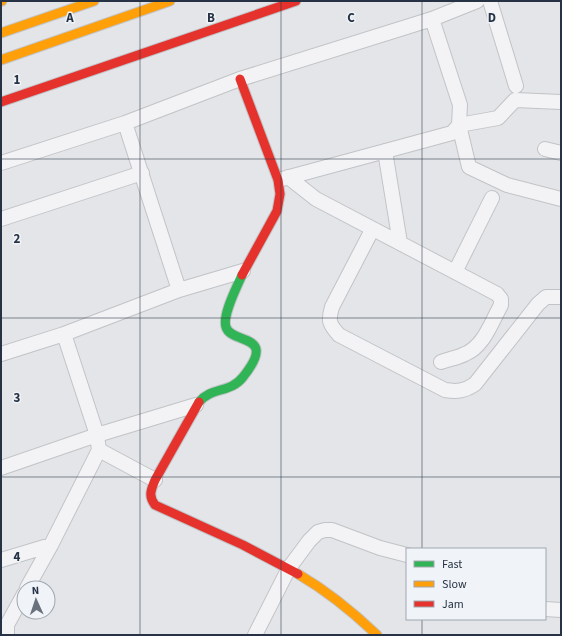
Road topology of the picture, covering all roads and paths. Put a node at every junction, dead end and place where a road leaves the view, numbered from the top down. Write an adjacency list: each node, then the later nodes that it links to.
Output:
1 (94, 1): 7 (street)
2 (170, 1): 8 (street)
3 (296, 1): 11 (street)
4 (477, 1): 6 (street)
5 (490, 1): 10 (street)
6 (432, 20): 9 (street); 14 (street)
7 (1, 33)
8 (1, 60)
9 (240, 79): 13 (street); 20 (street)
10 (516, 86)
11 (1, 102)
12 (561, 102): 14 (street)
13 (125, 123): 18 (street); 19 (street)
14 (459, 125): 16 (street); 22 (street)
15 (544, 149): 17 (street)
16 (384, 151): 20 (street); 25 (street)
17 (561, 153)
18 (1, 163)
19 (142, 173): 23 (street); 28 (street)
20 (283, 179): 24 (street); 26 (street)
21 (492, 198): 27 (street)
22 (561, 199)
23 (1, 219)
24 (372, 230): 25 (street); 29 (street)
25 (400, 243): 27 (street)
26 (243, 271): 28 (street); 33 (street)
27 (455, 272): 32 (street)
28 (179, 290): 30 (street)
29 (561, 297)
30 (64, 334): 31 (street); 34 (street)
31 (1, 354)
32 (441, 362)
33 (196, 404): 34 (street); 37 (street)
34 (97, 435): 35 (street); 36 (street)
35 (99, 450): 37 (street); 38 (street)
36 (1, 468)
37 (155, 480): 41 (street)
38 (51, 545): 40 (street); 42 (street)
39 (406, 555): 41 (street)
40 (1, 560)
41 (289, 568): 47 (street); 48 (street)
42 (31, 580)
43 (546, 608): 45 (street)
44 (16, 610): 46 (street)
45 (561, 610)
46 (5, 632)
47 (255, 635)
48 (377, 635)

